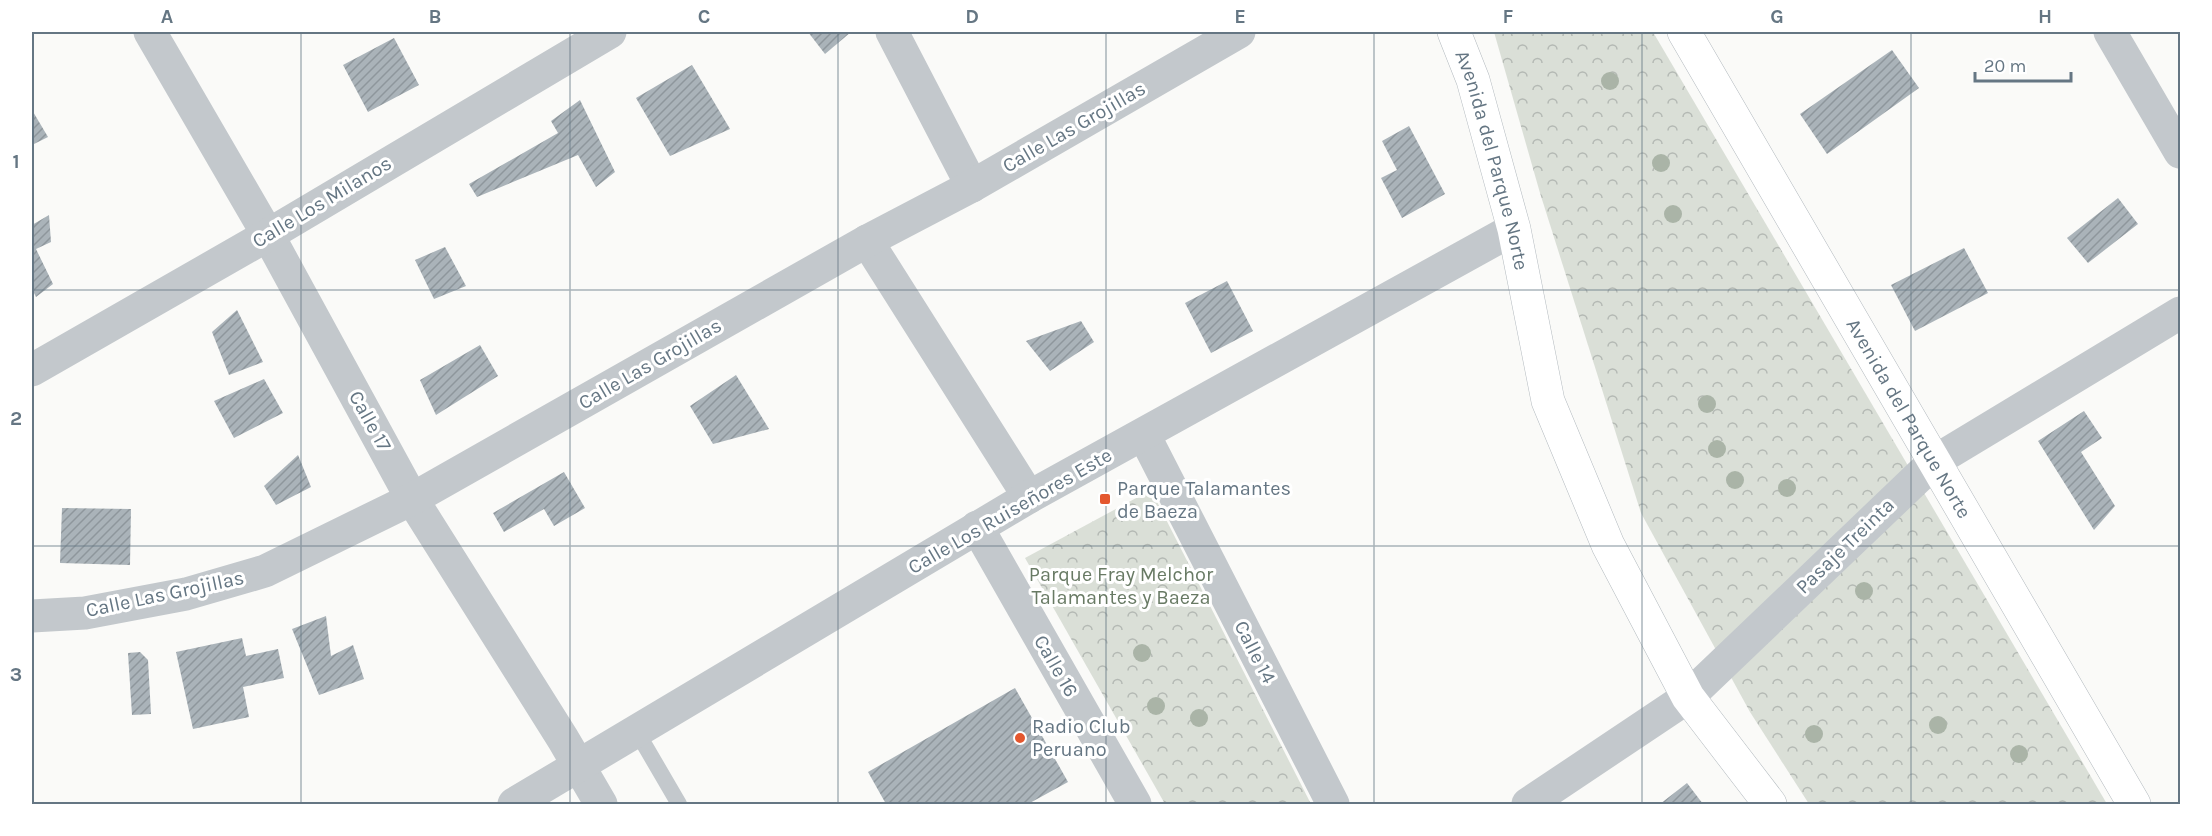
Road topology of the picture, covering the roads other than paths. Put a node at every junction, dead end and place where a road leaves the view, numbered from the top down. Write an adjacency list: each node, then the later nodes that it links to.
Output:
1 (150, 32): 11 (street, Calle 17)
2 (610, 32): 11 (street, Calle Los Milanos)
3 (892, 32): 9 (street)
4 (1239, 32): 9 (street, Calle Las Grojillas)
5 (1454, 32): 10 (main road, Avenida del Parque Norte)
6 (1684, 32): 16 (main road, Avenida del Parque Norte)
7 (2110, 32): 8 (street)
8 (2181, 152)
9 (972, 186): 12 (street, Calle Las Grojillas)
10 (1514, 229): 15 (street, Calle Los Ruiseñores Este); 21 (main road, Avenida del Parque Norte)
11 (268, 235): 14 (street, Calle Los Milanos); 18 (street, Calle 17)
12 (867, 241): 17 (street); 18 (street, Calle Las Grojillas)
13 (2181, 313): 16 (street, Pasaje Treinta)
14 (32, 370)
15 (1144, 435): 17 (street, Calle Los Ruiseñores Este); 28 (street, Calle 14)
16 (1935, 461): 21 (street, Pasaje Treinta); 31 (main road, Avenida del Parque Norte)
17 (1029, 497): 19 (street, Calle Los Ruiseñores Este)
18 (412, 499): 20 (street, Calle Las Grojillas); 23 (street, Calle 17)
19 (978, 527): 22 (street, Calle Los Ruiseñores Este); 27 (street, Calle 16)
20 (32, 615)
21 (1688, 697): 29 (street, Pasaje Treinta); 30 (main road, Avenida del Parque Norte)
22 (637, 732): 23 (street, Calle Los Ruiseñores Este); 26 (lane)
23 (579, 767): 24 (street, Calle Los Ruiseñores Este); 25 (street, Calle 17)
24 (514, 804)
25 (601, 804)
26 (679, 804)
27 (1135, 804)
28 (1333, 804)
29 (1528, 804)
30 (1770, 804)
31 (2134, 804)

